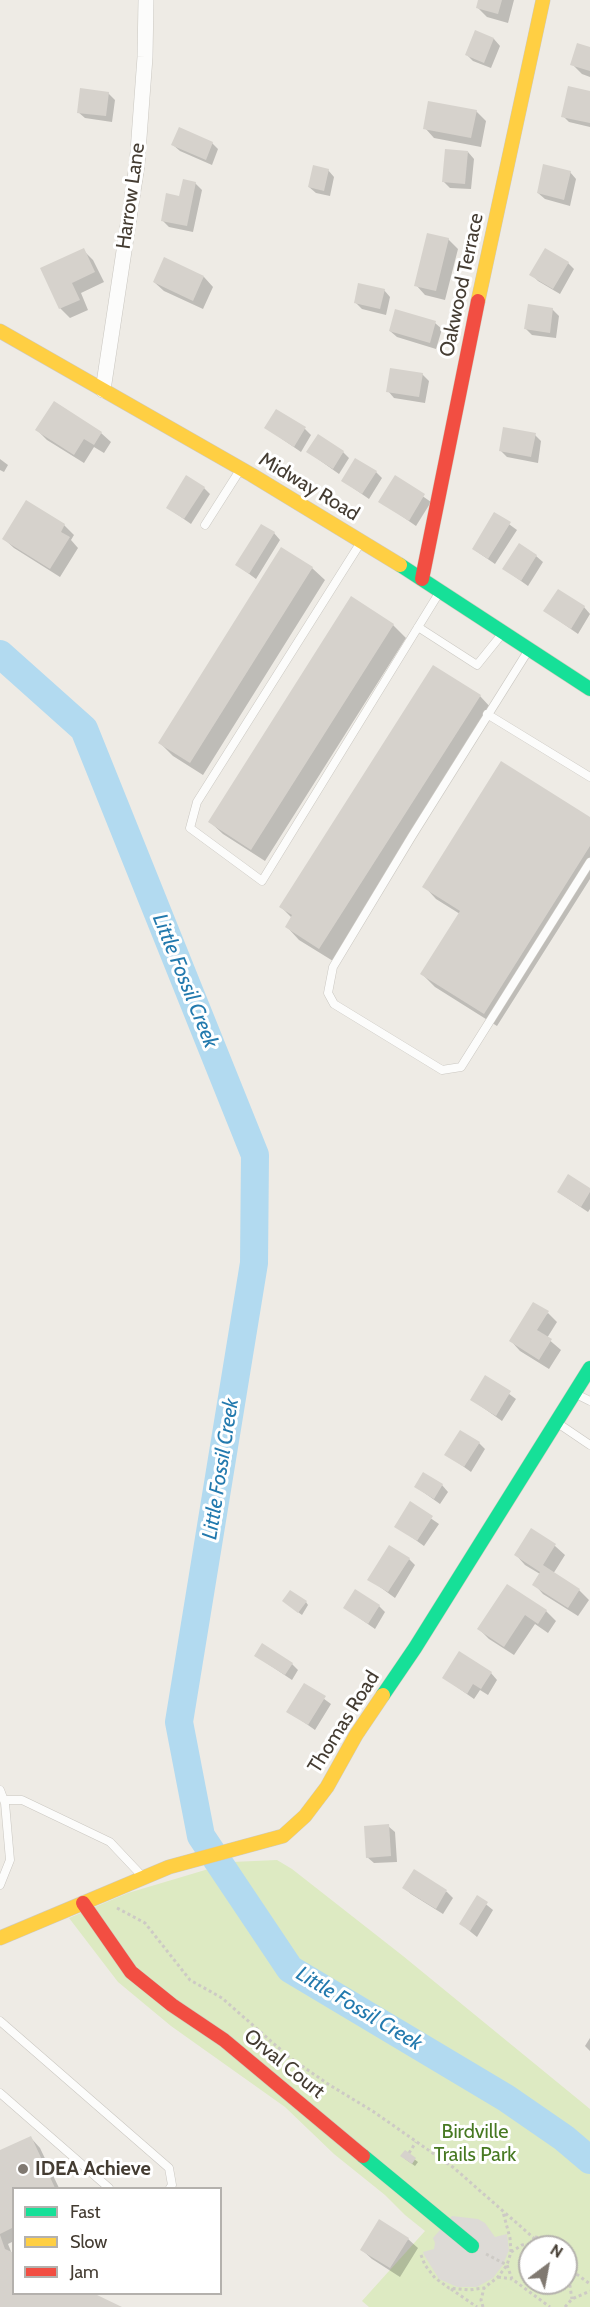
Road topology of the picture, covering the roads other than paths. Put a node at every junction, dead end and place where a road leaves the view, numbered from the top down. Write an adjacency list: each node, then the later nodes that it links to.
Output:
1 (146, 0): 4 (street, Harrow Lane)
2 (543, 0): 8 (street, Oakwood Terrace)
3 (2, 332): 4 (street, Midway Road)
4 (103, 390): 5 (street, Midway Road)
5 (241, 468): 6 (lane); 7 (street, Midway Road)
6 (205, 525)
7 (361, 540): 8 (street, Midway Road); 10 (lane)
8 (422, 579): 9 (street, Midway Road)
9 (440, 592): 10 (lane); 11 (street, Midway Road)
10 (418, 627): 11 (lane)
11 (503, 633): 12 (street, Midway Road)
12 (529, 650): 13 (street, Midway Road); 14 (lane)
13 (590, 689)
14 (487, 714): 15 (lane); 16 (lane)
15 (590, 777)
16 (590, 862)
17 (590, 1368): 18 (street, Thomas Road)
18 (574, 1393): 19 (lane); 20 (street, Thomas Road)
19 (590, 1401)
20 (556, 1422): 21 (lane); 24 (street, Thomas Road)
21 (590, 1445)
22 (0, 1790): 23 (lane)
23 (4, 1800): 24 (lane); 25 (lane)
24 (144, 1878): 26 (street, Thomas Road)
25 (0, 1885)
26 (83, 1903): 27 (street, Thomas Road); 32 (street, Orval Court)
27 (0, 1938)
28 (0, 2021): 31 (lane)
29 (0, 2093): 30 (lane)
30 (108, 2187)
31 (171, 2187)
32 (472, 2246)

